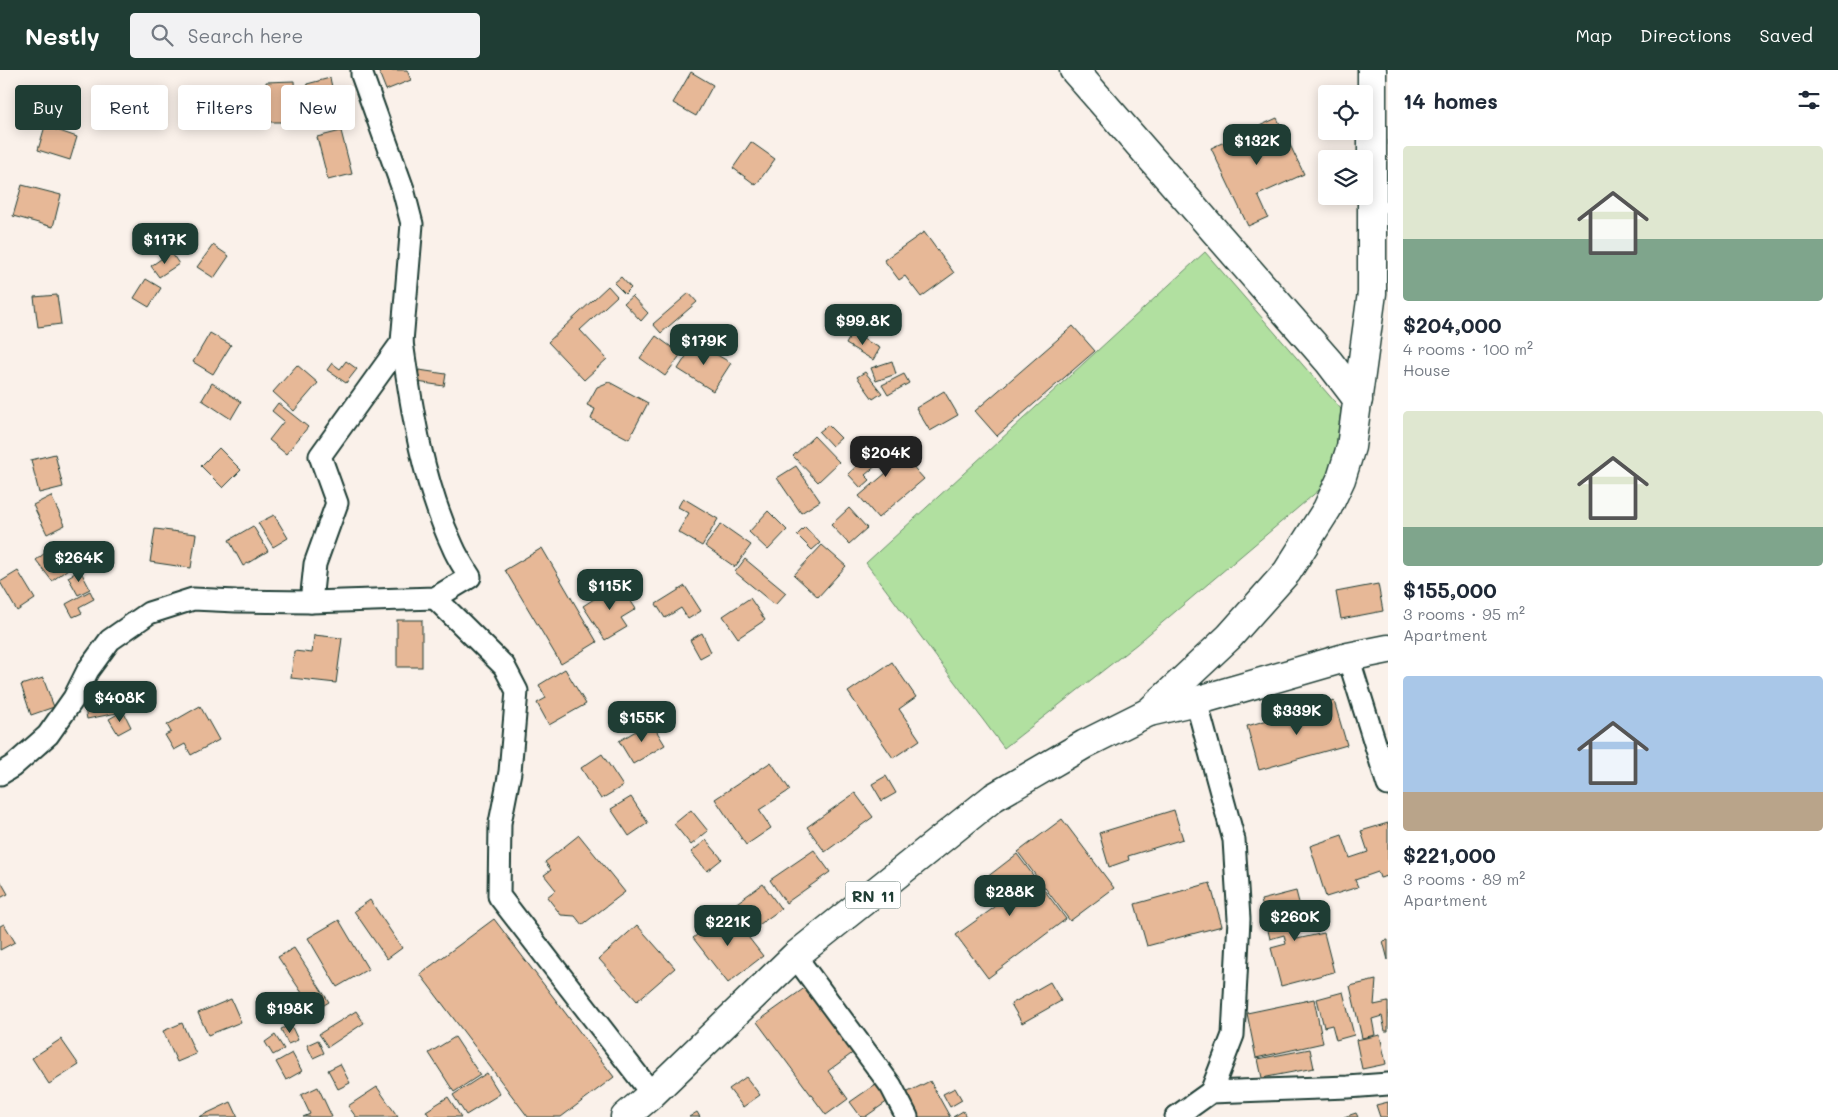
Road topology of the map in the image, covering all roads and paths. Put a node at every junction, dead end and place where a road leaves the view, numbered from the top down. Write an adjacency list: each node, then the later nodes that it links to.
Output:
1 (362, 70): 4 (street)
2 (1074, 70): 5 (main road)
3 (1372, 70): 5 (main road)
4 (402, 342): 6 (street); 7 (street)
5 (1358, 400): 11 (main road)
6 (435, 598): 7 (street); 17 (street)
7 (311, 602): 12 (street)
8 (1388, 648): 9 (main road, RN 11)
9 (1348, 657): 10 (main road, RN 11); 13 (street)
10 (1196, 701): 11 (main road, RN 11); 16 (street)
11 (1149, 712): 14 (main road, RN 11)
12 (0, 774)
13 (1388, 785)
14 (795, 956): 17 (main road, RN 11); 19 (street)
15 (1388, 1084): 16 (street)
16 (1211, 1092): 20 (street)
17 (652, 1094): 18 (main road, RN 11)
18 (625, 1117)
19 (907, 1117)
20 (1176, 1117)

